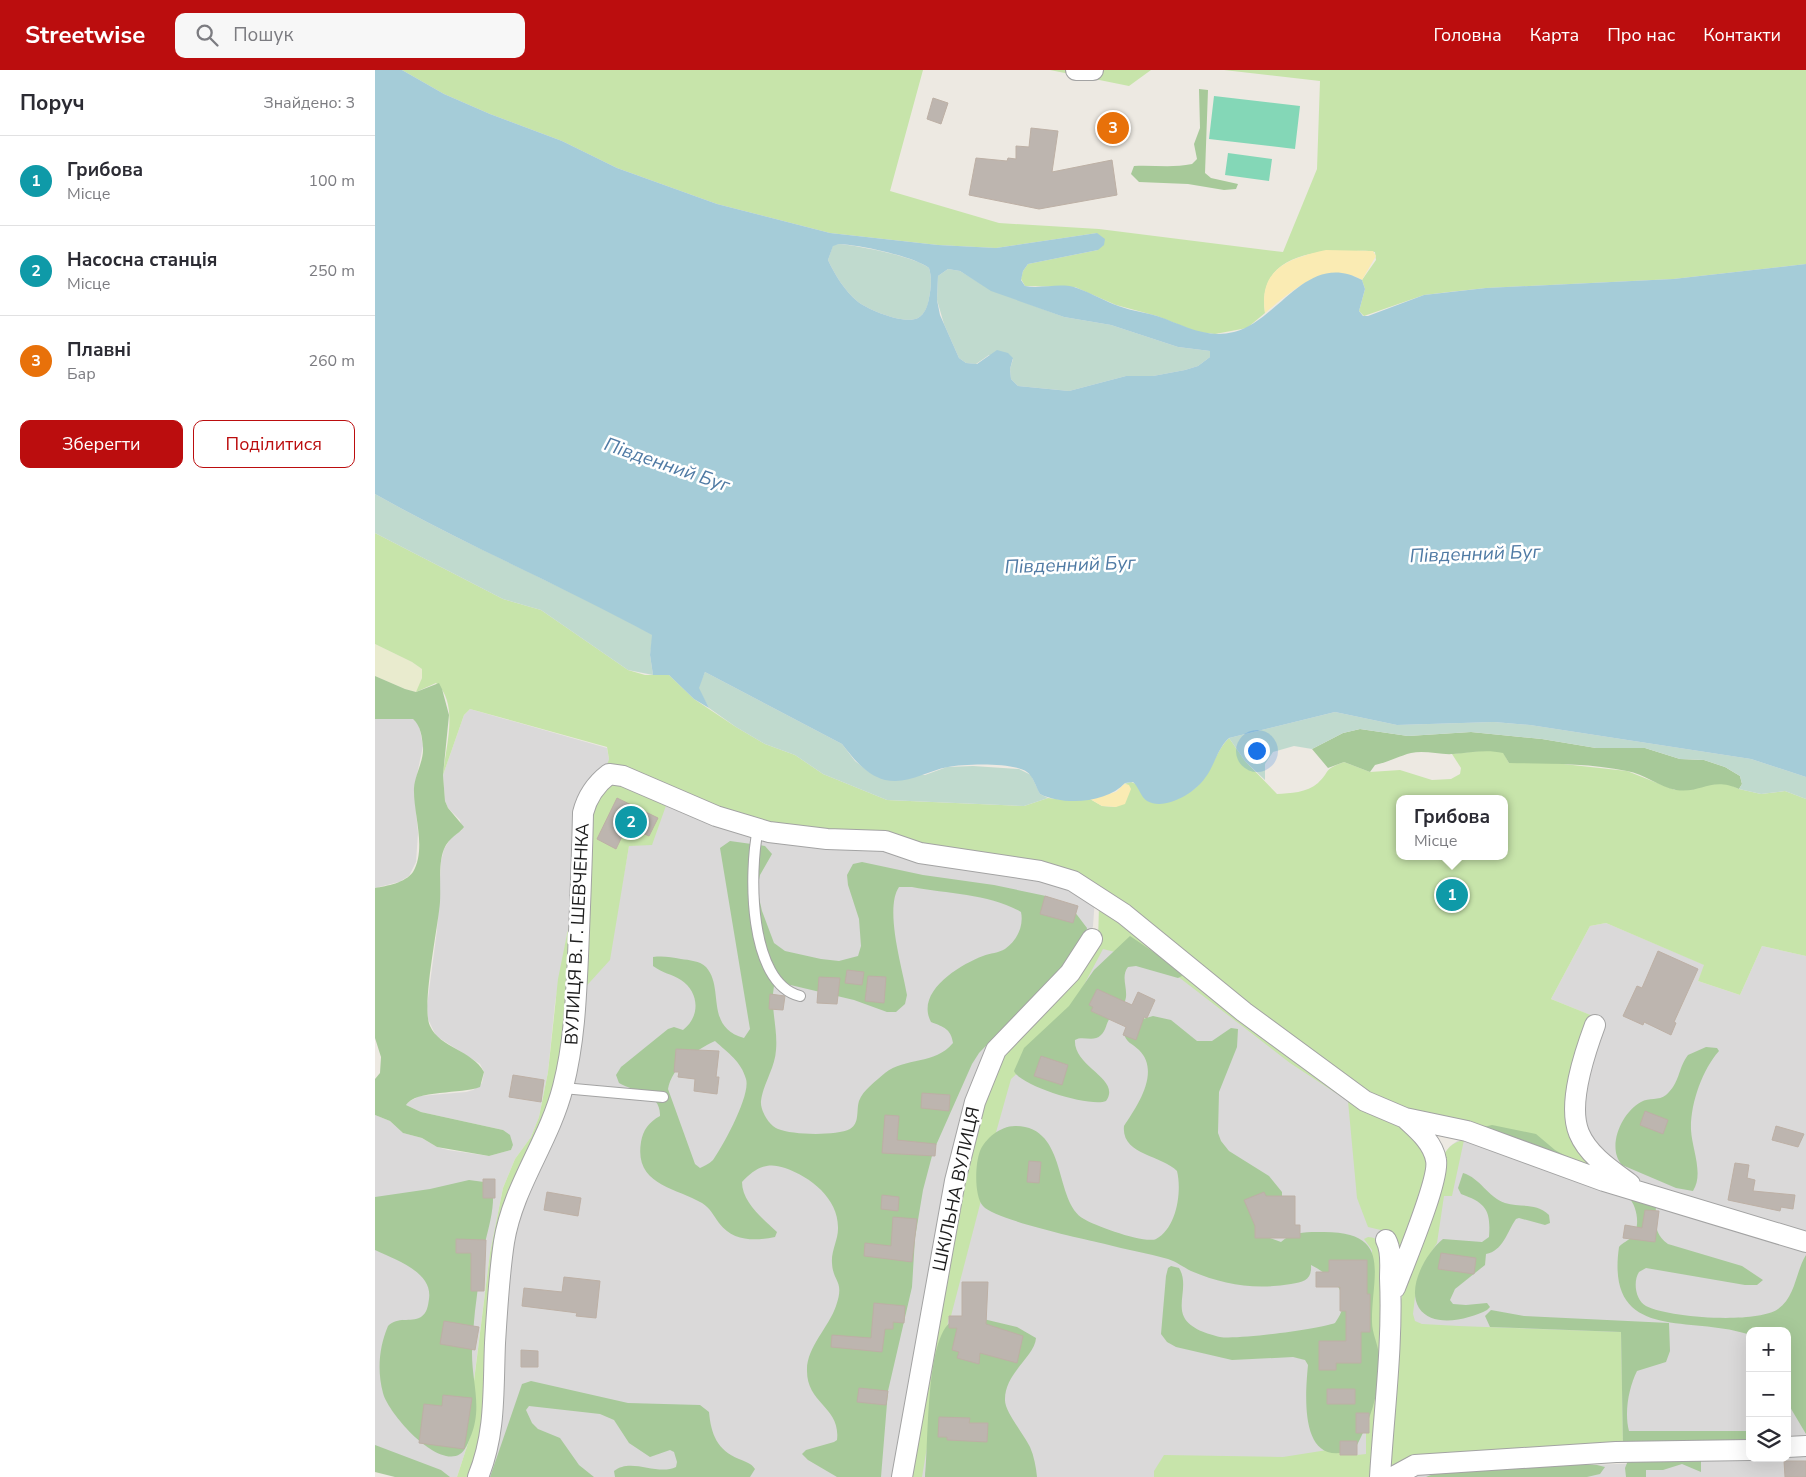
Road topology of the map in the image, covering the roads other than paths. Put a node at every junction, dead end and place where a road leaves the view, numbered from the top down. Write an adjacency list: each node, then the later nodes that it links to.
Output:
1 (1076, 70): 2 (street)
2 (1093, 70)
3 (758, 829): 5 (lane); 7 (street, ВУЛИЦЯ В. Г. ШЕВЧЕНКА); 9 (street)
4 (1092, 939): 20 (street, ШКІЛЬНА ВУЛИЦЯ)
5 (801, 996)
6 (1595, 1025): 12 (street)
7 (563, 1088): 8 (lane); 19 (street, ВУЛИЦЯ В. Г. ШЕВЧЕНКА)
8 (663, 1097)
9 (1405, 1118): 10 (street); 11 (street)
10 (1467, 1131): 11 (street); 12 (street)
11 (1437, 1161): 15 (street)
12 (1639, 1191): 14 (street)
13 (1386, 1240): 15 (street)
14 (1806, 1242)
15 (1391, 1299): 21 (street)
16 (1806, 1446): 17 (street)
17 (1791, 1447)
18 (1746, 1450): 22 (street)
19 (478, 1477)
20 (902, 1477)
21 (1380, 1477)
22 (1393, 1477)

